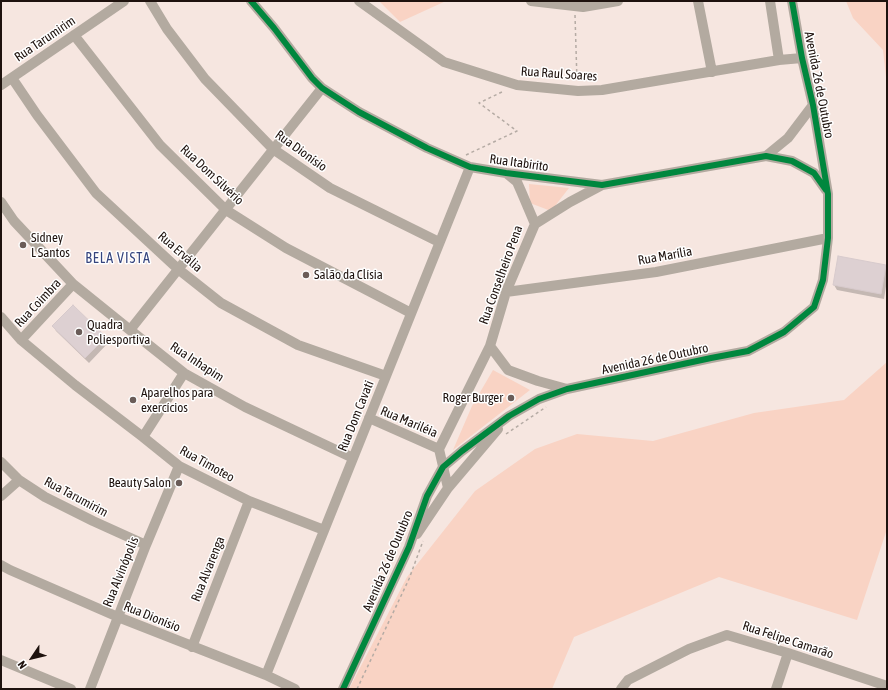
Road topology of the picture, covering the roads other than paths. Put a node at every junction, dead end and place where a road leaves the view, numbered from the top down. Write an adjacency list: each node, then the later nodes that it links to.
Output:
1 (124, 1): 10 (street, Rua Tarumirim)
2 (150, 1): 18 (street, Rua Dionísio)
3 (251, 1): 16 (street, Rua Itabirito)
4 (359, 1): 13 (street, Rua Raul Soares)
5 (531, 1): 6 (street)
6 (618, 1)
7 (698, 1): 13 (street)
8 (770, 1): 12 (street)
9 (792, 1): 11 (street, Avenida 26 de Outubro)
10 (74, 35): 14 (street, Rua Tarumirim); 25 (street, Rua Dom Silvério)
11 (802, 58): 12 (street, Rua Raul Soares); 17 (street, Avenida 26 de Outubro)
12 (779, 60): 13 (street, Rua Raul Soares)
13 (712, 72)
14 (12, 78): 15 (street, Rua Tarumirim); 29 (street, Rua Ervália)
15 (1, 85)
16 (322, 88): 18 (street); 20 (street, Rua Itabirito)
17 (813, 104): 19 (street, Rua Itabirito); 23 (street, Avenida 26 de Outubro)
18 (273, 150): 25 (street); 28 (street, Rua Dionísio)
19 (766, 156): 22 (street, Rua Itabirito); 23 (street, Rua Itabirito)
20 (472, 162): 21 (street, Rua Itabirito); 28 (street, Rua Dom Cavati)
21 (506, 173): 22 (street, Rua Itabirito); 26 (street, Rua Conselheiro Pena)
22 (602, 185): 26 (street, Rua Itabirito)
23 (828, 194): 27 (street, Avenida 26 de Outubro)
24 (1, 202): 30 (street, Rua Inhapim)
25 (226, 210): 29 (street); 32 (street, Rua Dom Silvério)
26 (534, 224): 31 (street, Rua Conselheiro Pena)
27 (828, 238): 31 (street, Rua Marília); 39 (street, Avenida 26 de Outubro)
28 (439, 242): 32 (street, Rua Dom Cavati)
29 (178, 269): 34 (street); 38 (street, Rua Ervália)
30 (73, 284): 34 (street, Rua Inhapim); 35 (street, Rua Coimbra)
31 (506, 292): 36 (street, Rua Conselheiro Pena)
32 (411, 312): 38 (street, Rua Dom Cavati)
33 (1, 318): 35 (street, Rua Timoteo)
34 (130, 330): 37 (street, Rua Inhapim)
35 (21, 340): 42 (street, Rua Timoteo)
36 (490, 346): 39 (street); 43 (street, Rua Conselheiro Pena)
37 (184, 373): 42 (street); 44 (street, Rua Inhapim)
38 (386, 376): 41 (street, Rua Dom Cavati)
39 (567, 389): 40 (street, Avenida 26 de Outubro)
40 (509, 416): 47 (street, Avenida 26 de Outubro); 49 (street, Avenida 26 de Outubro)
41 (369, 418): 43 (street, Rua Mariléia); 44 (street, Rua Dom Cavati)
42 (143, 437): 46 (street, Rua Timoteo)
43 (439, 449): 47 (street)
44 (353, 458): 52 (street, Rua Dom Cavati)
45 (1, 462): 48 (street, Rua Tarumirim)
46 (179, 466): 51 (street, Rua Timoteo); 53 (street, Rua Alvinópolis)
47 (443, 467): 49 (street); 54 (street, Avenida 26 de Outubro)
48 (19, 480): 50 (street); 53 (street, Rua Tarumirim)
49 (448, 488): 54 (street, Avenida 26 de Outubro)
50 (1, 496)
51 (249, 501): 52 (street, Rua Timoteo); 57 (street, Rua Alvarenga)
52 (324, 530): 60 (street, Rua Dom Cavati)
53 (146, 545): 56 (street, Rua Alvinópolis)
54 (409, 547): 65 (street, Avenida 26 de Outubro)
55 (1, 565): 56 (street, Rua Dionísio)
56 (118, 617): 57 (street, Rua Dionísio); 63 (street, Rua Alvinópolis)
57 (192, 647): 60 (street, Rua Dionísio)
58 (788, 653): 61 (street, Rua Felipe Camarão); 66 (street, Rua Felipe Camarão); 67 (street)
59 (1, 660): 62 (street)
60 (266, 675): 64 (street, Rua Dionísio)
61 (887, 686)
62 (71, 689)
63 (90, 689)
64 (295, 689)
65 (343, 689)
66 (621, 689)
67 (776, 689)

